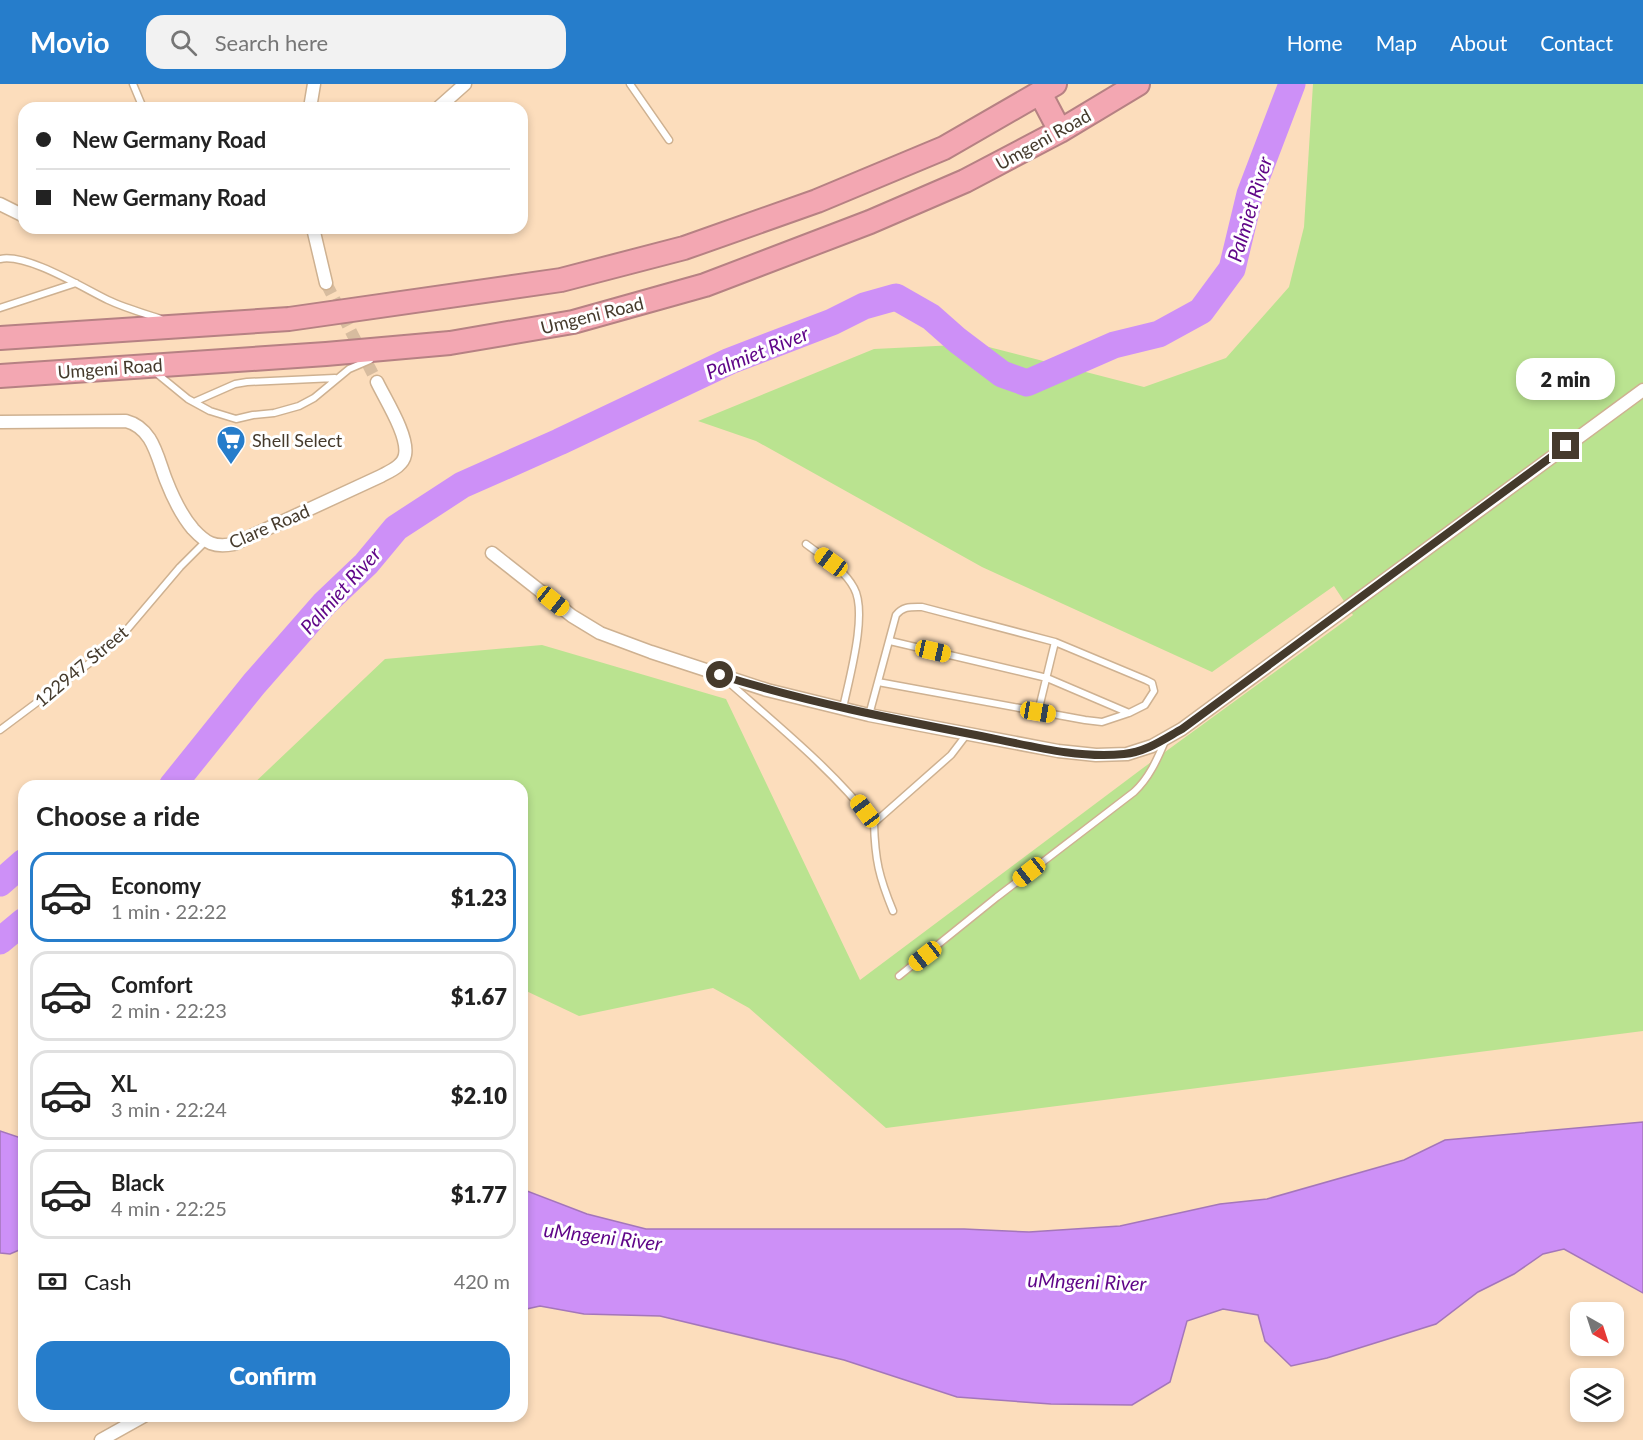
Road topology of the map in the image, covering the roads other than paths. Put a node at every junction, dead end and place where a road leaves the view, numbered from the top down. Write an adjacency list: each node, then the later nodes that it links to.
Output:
1 (133, 84): 7 (lane)
2 (465, 84): 9 (street)
3 (630, 84): 11 (lane)
4 (1138, 84): 10 (highway, Umgeni Road)
5 (311, 87): 8 (street)
6 (1047, 89): 10 (highway); 19 (highway, Umgeni Road)
7 (140, 102)
8 (310, 102)
9 (445, 102)
10 (1060, 131): 21 (highway, Umgeni Road)
11 (669, 140)
12 (0, 204): 13 (street)
13 (18, 213)
14 (314, 234): 17 (street)
15 (1, 258): 16 (lane)
16 (76, 283): 18 (lane); 19 (lane)
17 (326, 283)
18 (0, 308)
19 (183, 326): 20 (highway, Umgeni Road)
20 (0, 338)
21 (396, 348): 22 (highway, Umgeni Road); 24 (lane)
22 (148, 366): 23 (highway, Umgeni Road); 27 (lane)
23 (0, 376)
24 (336, 378): 27 (lane); 27 (lane)
25 (376, 381): 29 (street, Clare Road)
26 (1643, 390): 43 (street)
27 (194, 402)
28 (0, 422): 29 (street, Clare Road)
29 (206, 542): 41 (lane, 122947 Street)
30 (806, 544): 37 (lane)
31 (492, 552): 34 (street)
32 (890, 641): 33 (lane); 35 (lane); 36 (lane)
33 (1055, 642): 35 (lane); 39 (lane)
34 (720, 675): 37 (street); 44 (lane)
35 (1047, 678): 38 (lane); 39 (lane)
36 (878, 682): 38 (lane); 40 (lane)
37 (843, 709): 40 (street)
38 (1038, 712): 39 (lane)
39 (1129, 712)
40 (869, 715): 42 (street)
41 (0, 730)
42 (968, 733): 43 (street); 44 (lane)
43 (1166, 738): 46 (lane)
44 (874, 823): 45 (lane)
45 (892, 912)
46 (899, 976)
47 (133, 1422): 48 (street)
48 (101, 1440)

